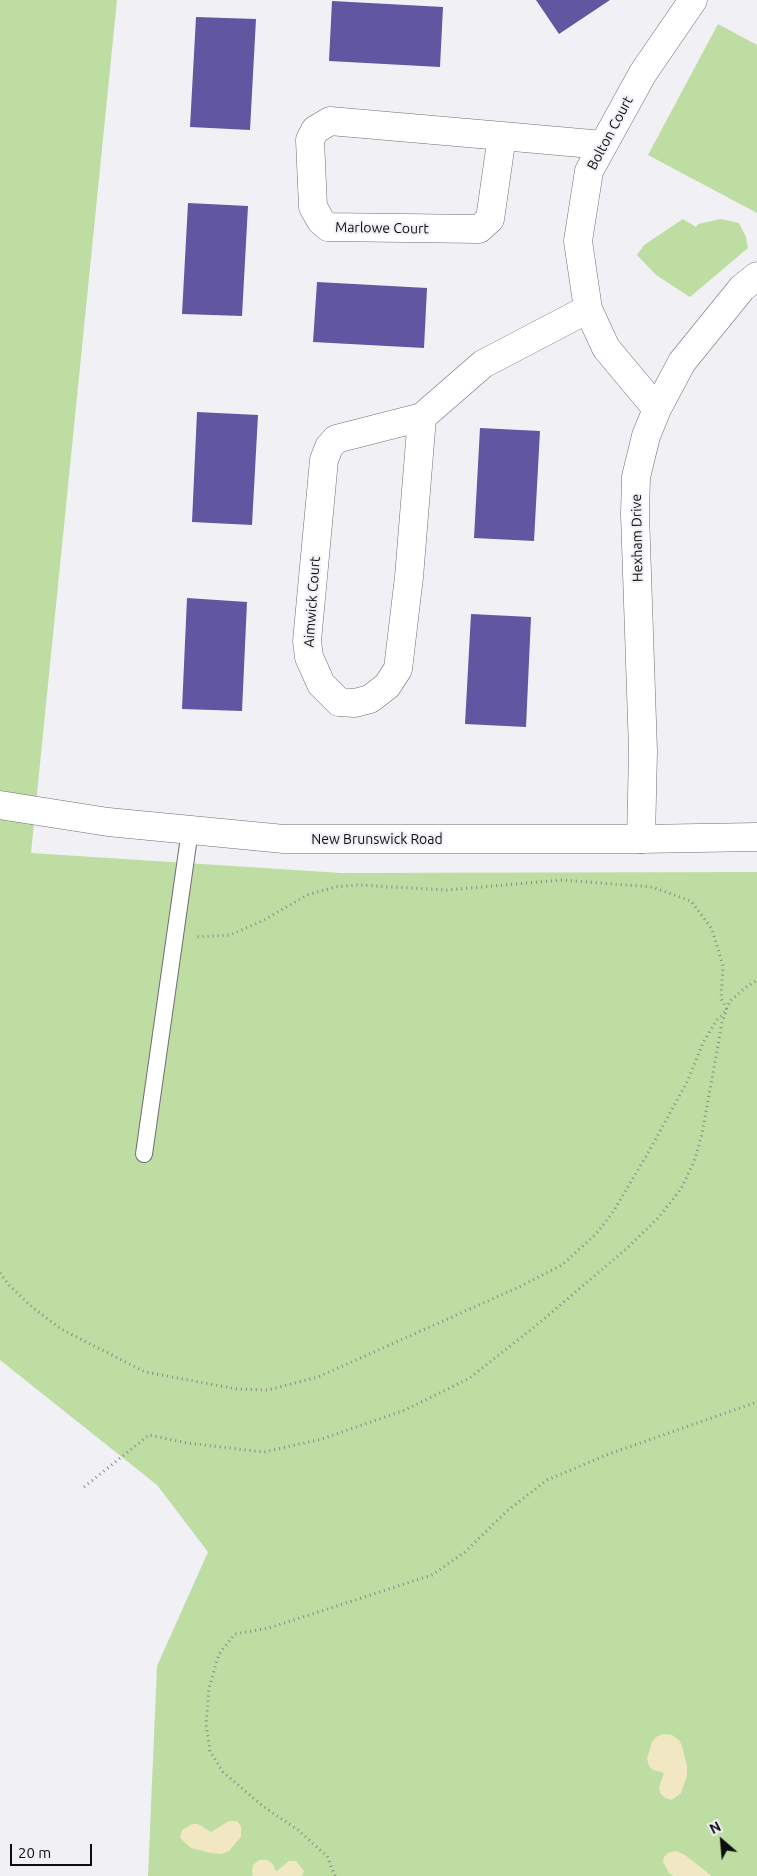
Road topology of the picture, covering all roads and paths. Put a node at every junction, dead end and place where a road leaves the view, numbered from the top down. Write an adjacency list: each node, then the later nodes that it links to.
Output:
1 (691, 1): 3 (street, Bolton Court)
2 (502, 136): 2 (street, Marlowe Court); 3 (street, Marlowe Court)
3 (603, 145): 5 (street, Bolton Court)
4 (757, 276): 6 (street, Hexham Drive)
5 (588, 309): 6 (street, Bolton Court); 7 (street, Aimwick Court)
6 (657, 409): 11 (street, Hexham Drive)
7 (422, 417): 7 (street, Aimwick Court)
8 (0, 805): 9 (street, New Brunswick Road)
9 (190, 830): 11 (street, New Brunswick Road); 15 (lane)
10 (757, 836): 11 (street, New Brunswick Road)
11 (641, 839)
12 (213, 936): 14 (path)
13 (757, 980): 14 (path)
14 (727, 1010): 16 (path); 18 (path)
15 (144, 1154)
16 (0, 1273)
17 (757, 1402): 19 (path)
18 (84, 1487)
19 (335, 1876)

